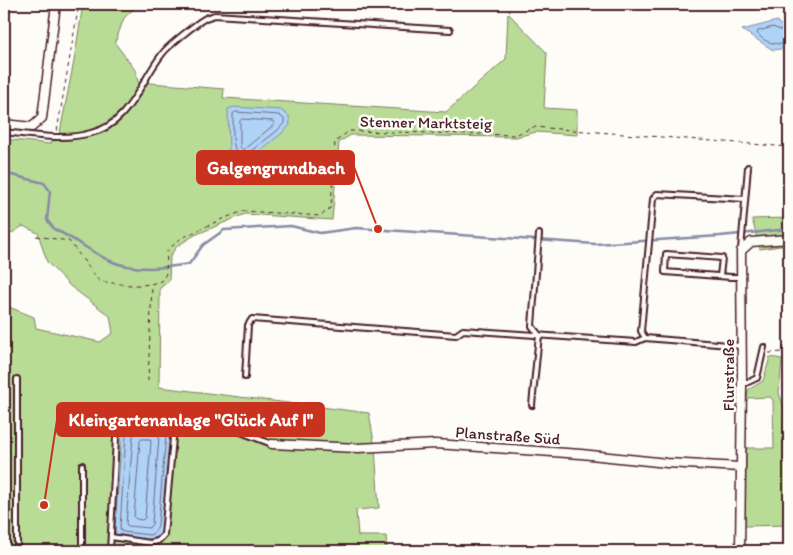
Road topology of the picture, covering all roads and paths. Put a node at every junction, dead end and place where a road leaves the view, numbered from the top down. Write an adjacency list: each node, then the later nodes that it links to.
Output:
1 (56, 4): 4 (street)
2 (80, 4): 6 (path)
3 (450, 30): 6 (lane)
4 (4, 124)
5 (4, 132): 6 (lane)
6 (56, 137)
7 (789, 147): 16 (path, Stenner Marktsteig)
8 (748, 167): 9 (lane)
9 (745, 199): 13 (lane); 18 (lane)
10 (539, 234): 17 (lane)
11 (36, 236): 16 (path)
12 (789, 239): 13 (street)
13 (741, 251): 15 (street, Flurstraße)
14 (720, 276): 14 (lane); 15 (lane)
15 (741, 277): 20 (street, Flurstraße)
16 (152, 284): 25 (path)
17 (539, 335): 18 (lane); 23 (lane); 27 (lane)
18 (645, 338): 20 (lane)
19 (789, 344): 22 (path)
20 (742, 346): 26 (street, Flurstraße)
21 (764, 347): 22 (lane)
22 (763, 352): 26 (lane)
23 (245, 377)
24 (17, 379): 33 (lane)
25 (148, 381)
26 (742, 385): 31 (street, Flurstraße)
27 (532, 406)
28 (191, 417): 29 (lane); 32 (lane); 32 (lane)
29 (272, 444): 31 (street, Planstraße Süd)
30 (82, 465): 34 (lane)
31 (740, 467): 36 (street, Flurstraße)
32 (111, 537): 35 (lane)
33 (17, 551)
34 (82, 551)
35 (110, 551)
36 (740, 551)

